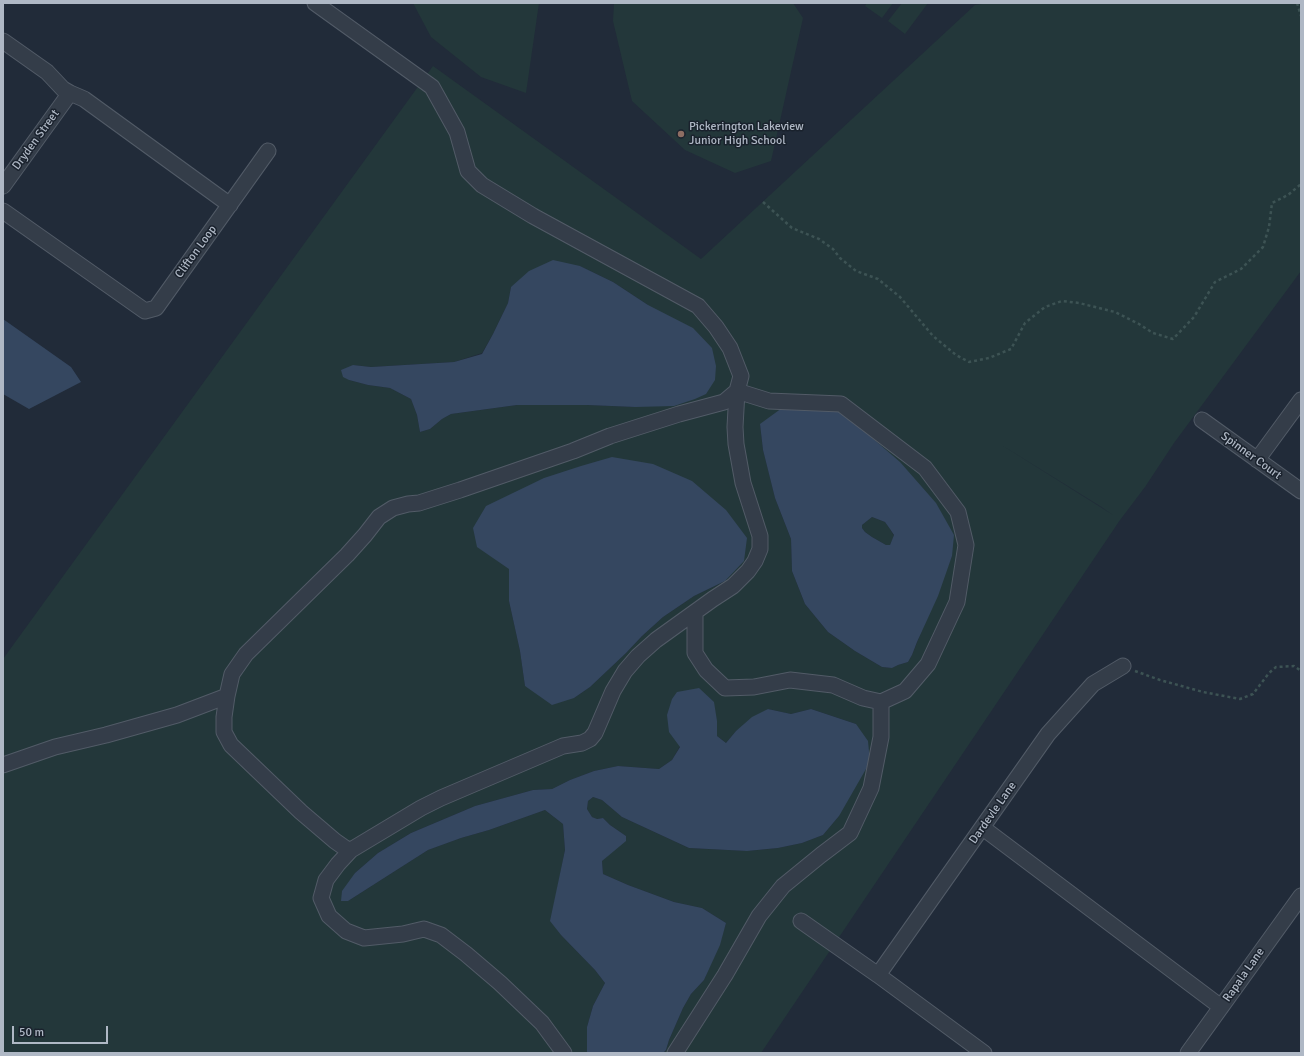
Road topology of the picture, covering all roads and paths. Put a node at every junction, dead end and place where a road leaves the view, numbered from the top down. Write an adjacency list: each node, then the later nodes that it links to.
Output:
1 (315, 3): 12 (street)
2 (1297, 3): 3 (path)
3 (1301, 16)
4 (3, 41): 5 (street)
5 (70, 93): 8 (street, Dryden Street); 10 (street)
6 (268, 151): 10 (street)
7 (1301, 184): 9 (path)
8 (3, 186)
9 (763, 202)
10 (230, 205): 11 (street, Clifton Loop)
11 (3, 211)
12 (737, 392): 17 (street); 20 (street); 21 (street)
13 (1301, 400): 15 (street)
14 (1202, 420): 15 (street, Spinner Court)
15 (1257, 460): 16 (street, Spinner Court)
16 (1301, 491)
17 (695, 612): 21 (street); 24 (street)
18 (1123, 666): 19 (path); 23 (street, Dardevle Lane)
19 (1301, 671)
20 (227, 696): 22 (street); 24 (street)
21 (881, 702): 30 (street)
22 (3, 765)
23 (983, 828): 27 (street, Dardevle Lane); 28 (street)
24 (351, 850): 29 (street)
25 (1301, 896): 28 (street, Rapala Lane)
26 (802, 921): 27 (street)
27 (878, 975): 31 (street)
28 (1222, 1007): 32 (street, Rapala Lane)
29 (564, 1053)
30 (675, 1053)
31 (984, 1053)
32 (1188, 1053)

